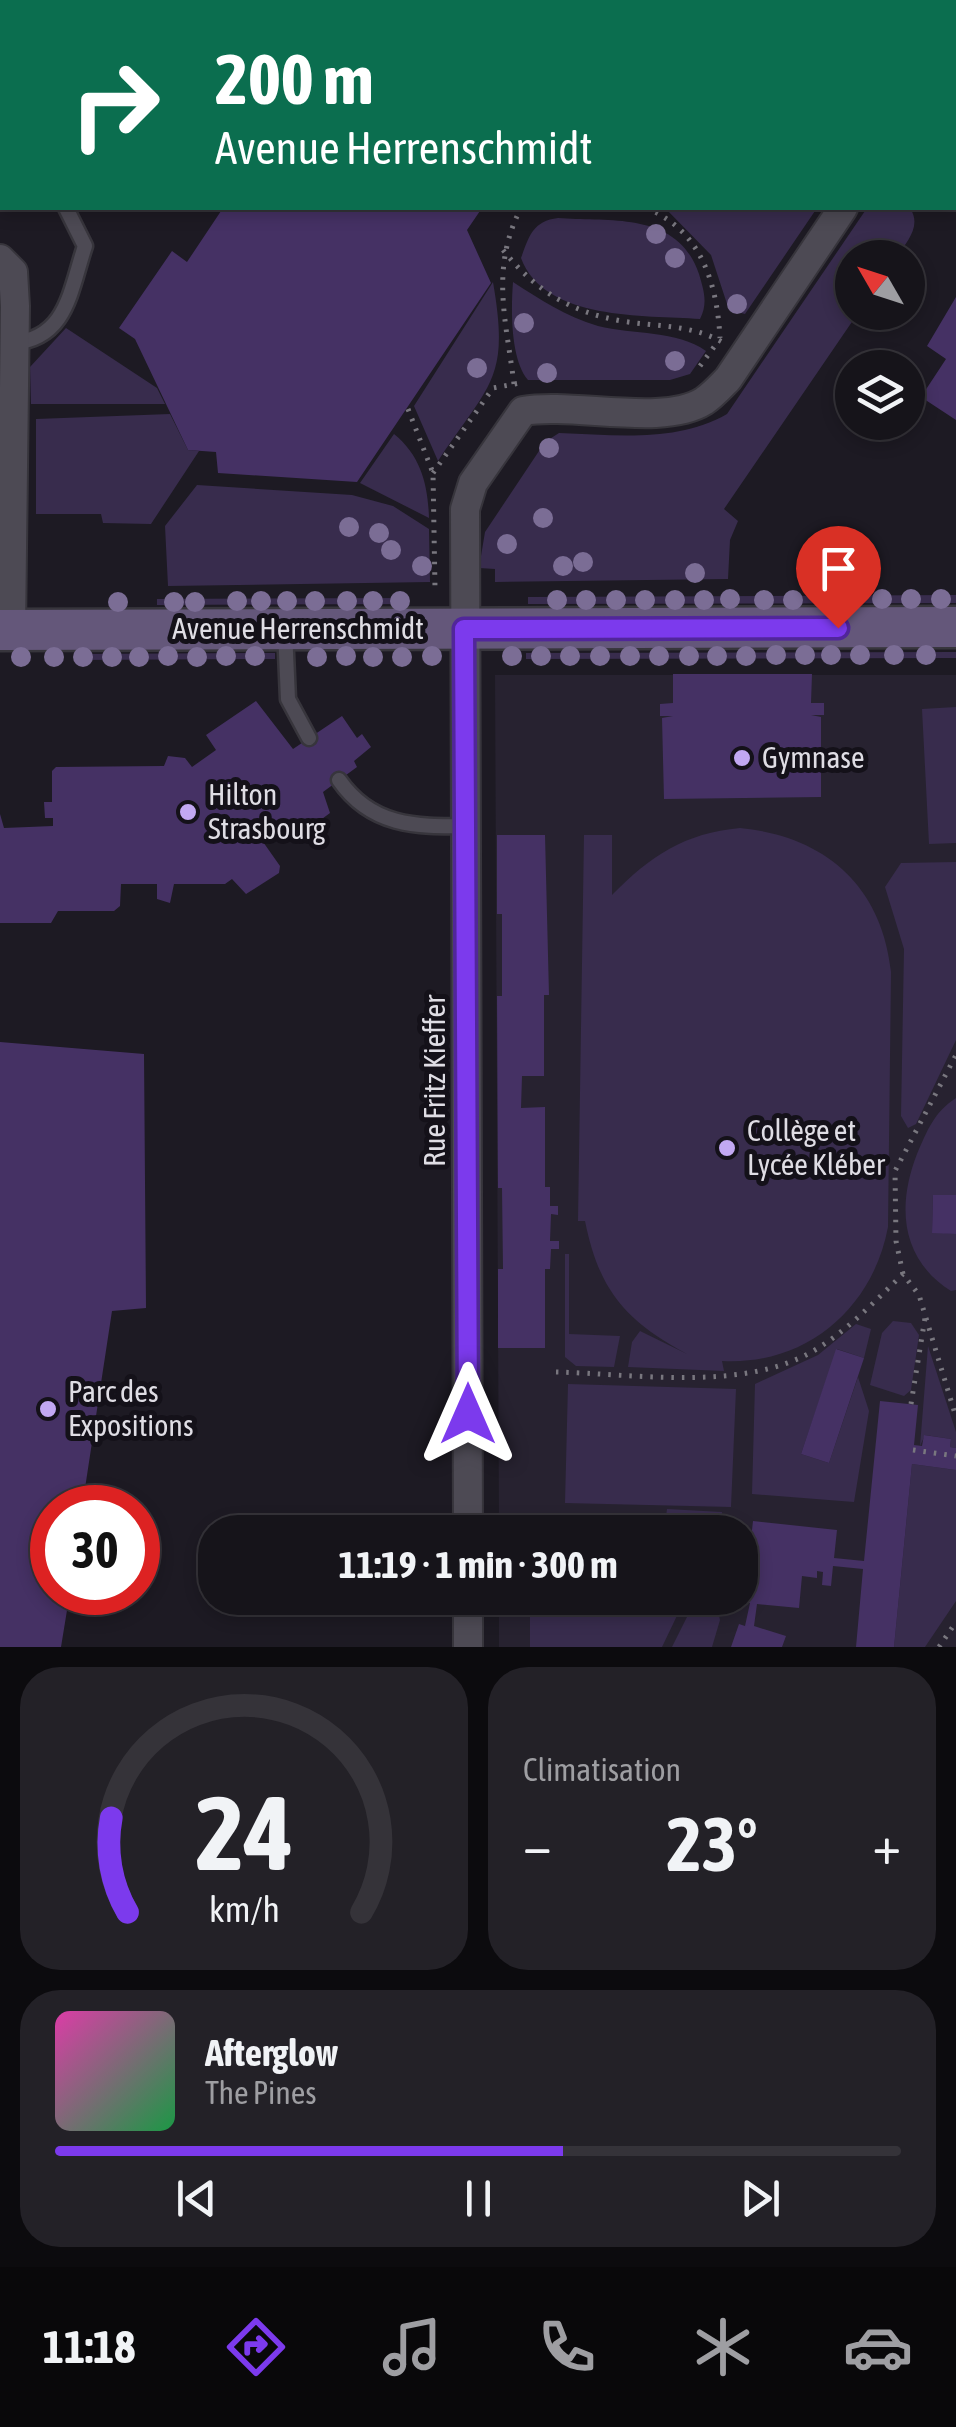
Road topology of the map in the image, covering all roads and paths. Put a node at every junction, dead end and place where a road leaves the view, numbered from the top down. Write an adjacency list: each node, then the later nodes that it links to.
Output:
1 (67, 210): 8 (lane)
2 (520, 210): 5 (path)
3 (651, 210): 7 (path)
4 (841, 210): 9 (street)
5 (503, 250): 7 (path); 11 (path)
6 (0, 259): 8 (street)
7 (720, 340): 9 (path)
8 (12, 343): 15 (street)
9 (742, 359): 11 (street)
10 (408, 409): 12 (path)
11 (522, 410): 14 (street, Rue Fritz Kieffer)
12 (435, 588)
13 (956, 627): 14 (main road, Avenue Herrenschmidt)
14 (464, 629): 16 (main road, Avenue Herrenschmidt); 19 (street, Rue Fritz Kieffer)
15 (5, 630): 16 (main road, Avenue Herrenschmidt)
16 (285, 630): 17 (lane)
17 (310, 738)
18 (340, 780): 19 (lane)
19 (468, 826): 28 (street, Rue Fritz Kieffer)
20 (956, 1056): 21 (path)
21 (904, 1274): 22 (path); 23 (path)
22 (925, 1314): 24 (path); 25 (path)
23 (556, 1372)
24 (911, 1404)
25 (956, 1417)
26 (914, 1450): 27 (path)
27 (956, 1456)
28 (468, 1515)
29 (468, 1615): 31 (street)
30 (956, 1622): 32 (path)
31 (468, 1647)
32 (939, 1647)

